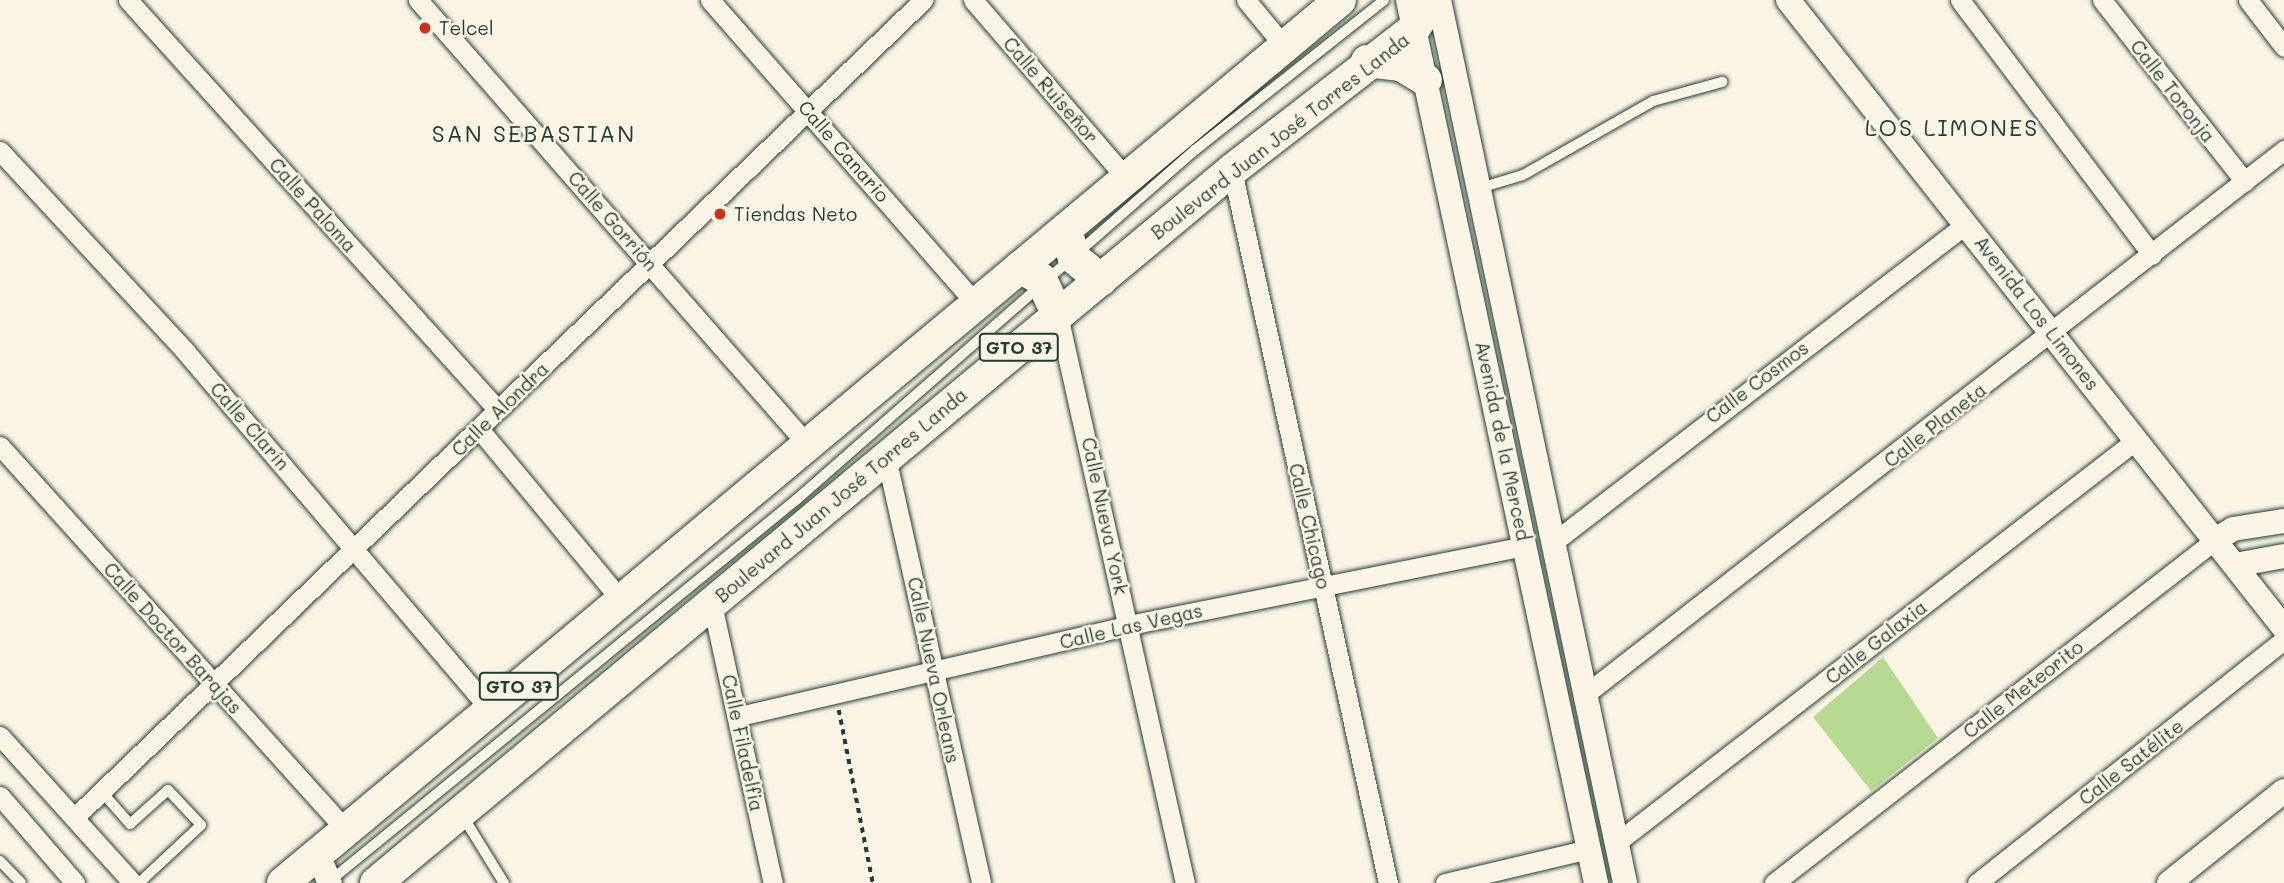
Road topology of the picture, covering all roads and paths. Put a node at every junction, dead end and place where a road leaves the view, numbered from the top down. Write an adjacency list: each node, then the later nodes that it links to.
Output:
1 (128, 0): 36 (street, Calle Paloma)
2 (418, 0): 30 (street, Calle Gorrión)
3 (710, 0): 20 (street, Calle Canario)
4 (923, 0): 20 (street, Calle Alondra)
5 (973, 0): 24 (street, Calle Ruiseñor)
6 (1246, 0): 15 (street)
7 (1340, 0): 15 (main road, GTO 37)
8 (1384, 0): 28 (lane)
9 (1436, 0): 14 (main road, Boulevard Juan José Torres Landa / GTO 37); 26 (street, Avenida de la Merced)
10 (1788, 0): 27 (street, Avenida Los Limones)
11 (1959, 0): 29 (street)
12 (2102, 0): 25 (street, Calle Toronja)
13 (2248, 0): 16 (street)
14 (1411, 15): 17 (main road, Boulevard Juan José Torres Landa / GTO 37); 18 (street, Avenida de la Merced)
15 (1284, 46): 24 (main road, GTO 37)
16 (2284, 47)
17 (1367, 61): 18 (main road); 23 (main road, Boulevard Juan José Torres Landa / GTO 37)
18 (1426, 80): 45 (street, Avenida de la Merced)
19 (1722, 82): 26 (lane)
20 (808, 109): 30 (street, Calle Alondra); 34 (street, Calle Canario)
21 (2284, 150): 25 (street, Calle Planeta)
22 (0, 151): 46 (street, Calle Clarín)
23 (1233, 170): 32 (main road, Boulevard Juan José Torres Landa / GTO 37); 49 (street, Calle Chicago)
24 (1128, 180): 28 (main road, GTO 37)
25 (2245, 182): 29 (street, Calle Planeta)
26 (1480, 188): 44 (street, Avenida de la Merced)
27 (1966, 224): 35 (street, Avenida Los Limones); 44 (street, Calle Cosmos)
28 (1070, 244): 31 (main road, GTO 37); 32 (main road); 33 (lane)
29 (2152, 255): 35 (street, Calle Planeta)
30 (650, 264): 36 (street, Calle Alondra); 39 (street, Calle Gorrión)
31 (1020, 267): 33 (main road); 34 (main road, GTO 37)
32 (1101, 280): 33 (main road, Boulevard Juan José Torres Landa / GTO 37)
33 (1052, 301): 41 (main road, Boulevard Juan José Torres Landa / GTO 37); 52 (street, Calle Nueva York); 71 (lane)
34 (976, 304): 39 (main road, GTO 37)
35 (2054, 333): 38 (street, Avenida Los Limones); 58 (street, Calle Planeta)
36 (498, 410): 37 (street, Calle Alondra)
37 (480, 429): 46 (street, Calle Alondra); 50 (street)
38 (2136, 440): 43 (street, Avenida Los Limones); 68 (street, Calle Galaxia)
39 (806, 443): 50 (main road, GTO 37)
40 (0, 446): 56 (street, Calle Doctor Barajas)
41 (887, 457): 51 (main road, Boulevard Juan José Torres Landa / GTO 37); 55 (street, Calle Nueva Orleans)
42 (2284, 522): 43 (street, Calle Meteorito)
43 (2215, 540): 48 (street, Avenida Los Limones); 86 (street, Calle Meteorito)
44 (1551, 544): 58 (street, Avenida de la Merced)
45 (1525, 546): 49 (street, Calle Las Vegas); 69 (street, Avenida de la Merced)
46 (356, 548): 56 (street, Calle Alondra); 59 (street, Calle Clarín)
47 (2284, 556): 48 (street)
48 (2235, 565): 53 (street, Avenida Los Limones)
49 (1323, 585): 52 (street, Calle Las Vegas); 82 (street, Calle Chicago)
50 (622, 601): 59 (main road, GTO 37)
51 (712, 604): 60 (street, Calle Filadelfia); 65 (main road, Boulevard Juan José Torres Landa / GTO 37)
52 (1129, 625): 55 (street, Calle Las Vegas); 81 (street, Calle Nueva York)
53 (2284, 628)
54 (2284, 640): 87 (street, Calle Satélite)
55 (935, 673): 57 (street, Calle Las Vegas); 80 (street, Calle Nueva Orleans)
56 (214, 684): 62 (street, Calle Alondra); 67 (street, Calle Doctor Barajas)
57 (836, 696): 60 (street, Calle Las Vegas); 79 (path)
58 (1583, 696): 68 (street, Avenida de la Merced)
59 (491, 709): 67 (main road, GTO 37)
60 (739, 716): 78 (street, Calle Filadelfia)
61 (0, 736): 66 (street)
62 (101, 791): 66 (street, Calle Alondra); 75 (lane)
63 (2284, 791): 88 (street)
64 (0, 796): 73 (street)
65 (460, 813): 76 (main road, Boulevard Juan José Torres Landa / GTO 37); 77 (lane)
66 (75, 817): 74 (street)
67 (346, 830): 71 (main road, GTO 37)
68 (1616, 843): 85 (street, Avenida de la Merced)
69 (1589, 849): 83 (street); 84 (street, Avenida de la Merced)
70 (0, 861): 72 (lane)
71 (312, 877)
72 (21, 883)
73 (75, 883)
74 (132, 883)
75 (139, 883)
76 (376, 883)
77 (505, 883)
78 (773, 883)
79 (873, 883)
80 (981, 883)
81 (1185, 883)
82 (1388, 883)
83 (1445, 883)
84 (1596, 883)
85 (1625, 883)
86 (1774, 883)
87 (1978, 883)
88 (2169, 883)

